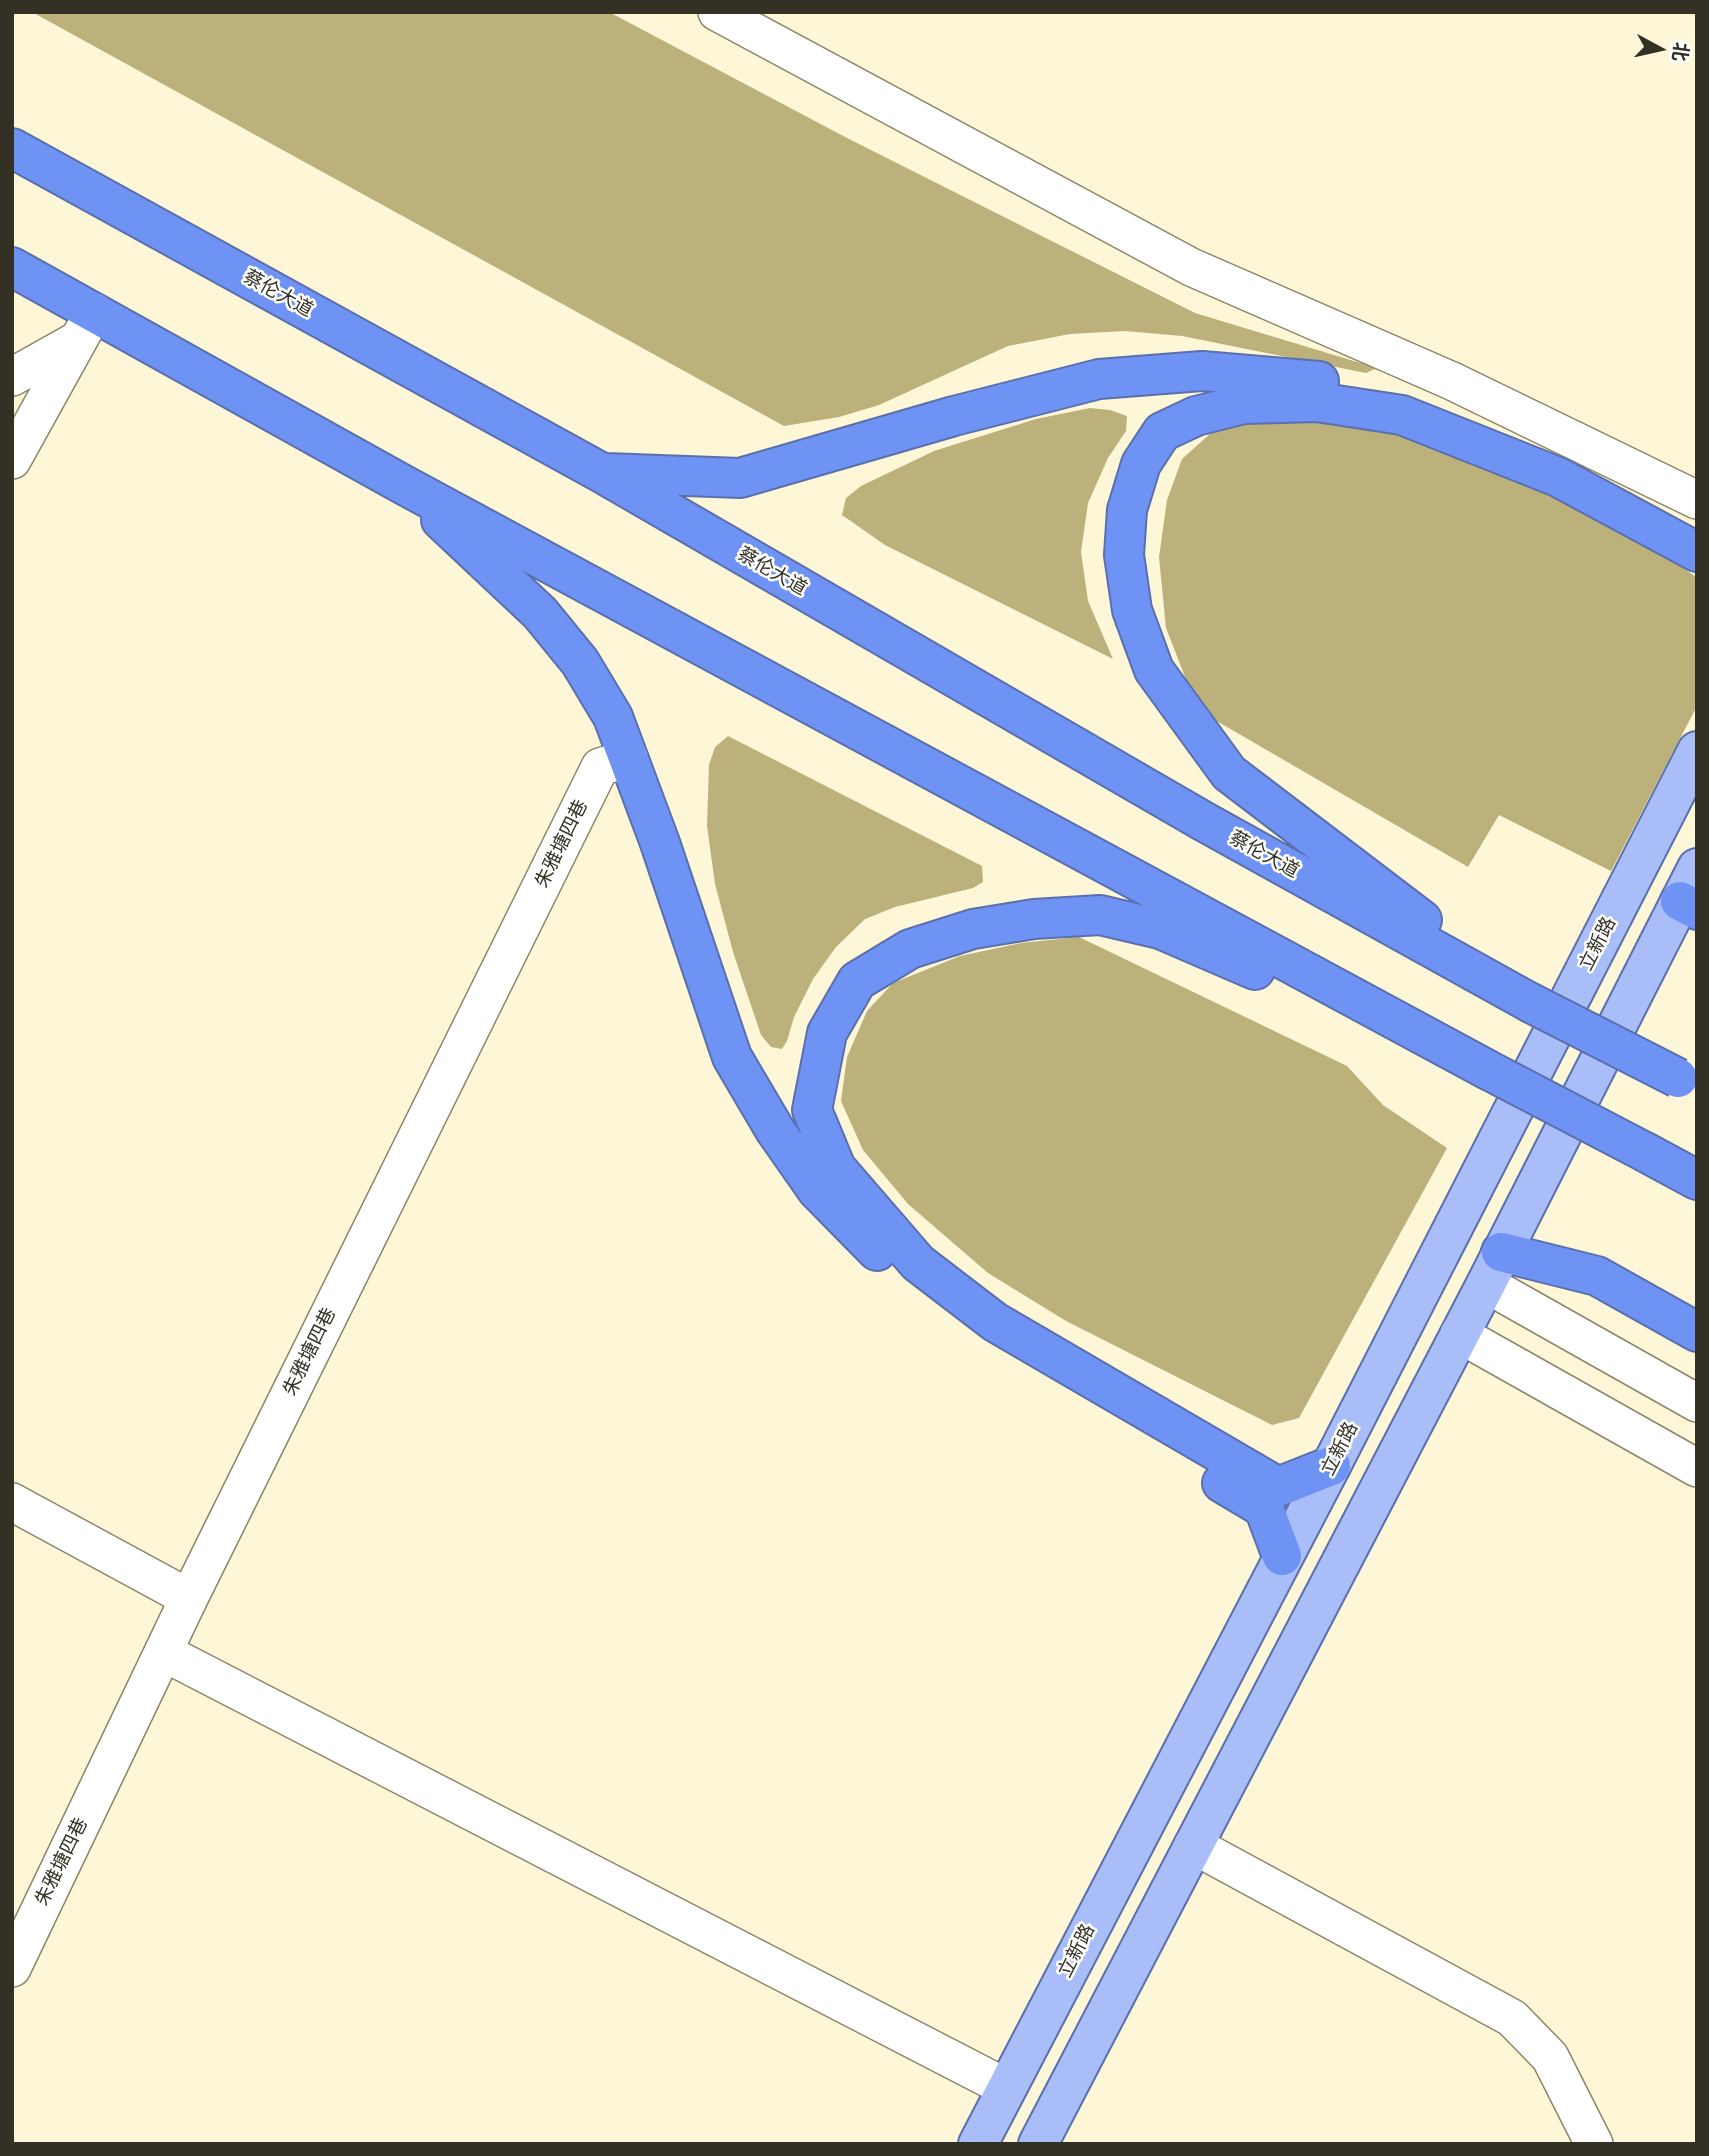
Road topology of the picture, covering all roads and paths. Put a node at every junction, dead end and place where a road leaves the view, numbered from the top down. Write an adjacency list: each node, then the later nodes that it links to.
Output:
1 (717, 12): 9 (street)
2 (12, 148): 7 (highway, 蔡伦大道)
3 (12, 267): 4 (highway)
4 (86, 326): 5 (street); 6 (street); 8 (highway)
5 (12, 377)
6 (12, 460)
7 (602, 473): 10 (highway); 15 (highway, 蔡伦大道)
8 (404, 485): 13 (highway); 16 (highway)
9 (1697, 500)
10 (1697, 531)
11 (1697, 552): 15 (highway)
12 (1697, 751): 23 (main road, 立新路)
13 (629, 758): 26 (highway); 27 (street, 朱雅塘四巷)
14 (1691, 893): 19 (main road)
15 (1529, 1002): 17 (highway, bridge)
16 (1489, 1070): 18 (highway, bridge); 23 (highway)
17 (1688, 1083)
18 (1697, 1180)
19 (1494, 1268): 20 (highway); 21 (main road); 22 (street)
20 (1697, 1332)
21 (1459, 1334): 24 (street); 29 (main road)
22 (1697, 1403)
23 (1331, 1466): 26 (main road, 立新路)
24 (1697, 1468)
25 (12, 1502): 27 (street)
26 (1282, 1556): 31 (main road, 立新路)
27 (189, 1598): 28 (street, 朱雅塘四巷)
28 (163, 1652): 30 (street, 朱雅塘四巷); 31 (street)
29 (1193, 1845): 33 (main road); 34 (street)
30 (12, 1968)
31 (1007, 2088): 32 (main road, 立新路)
32 (978, 2144)
33 (1038, 2144)
34 (1594, 2144)

